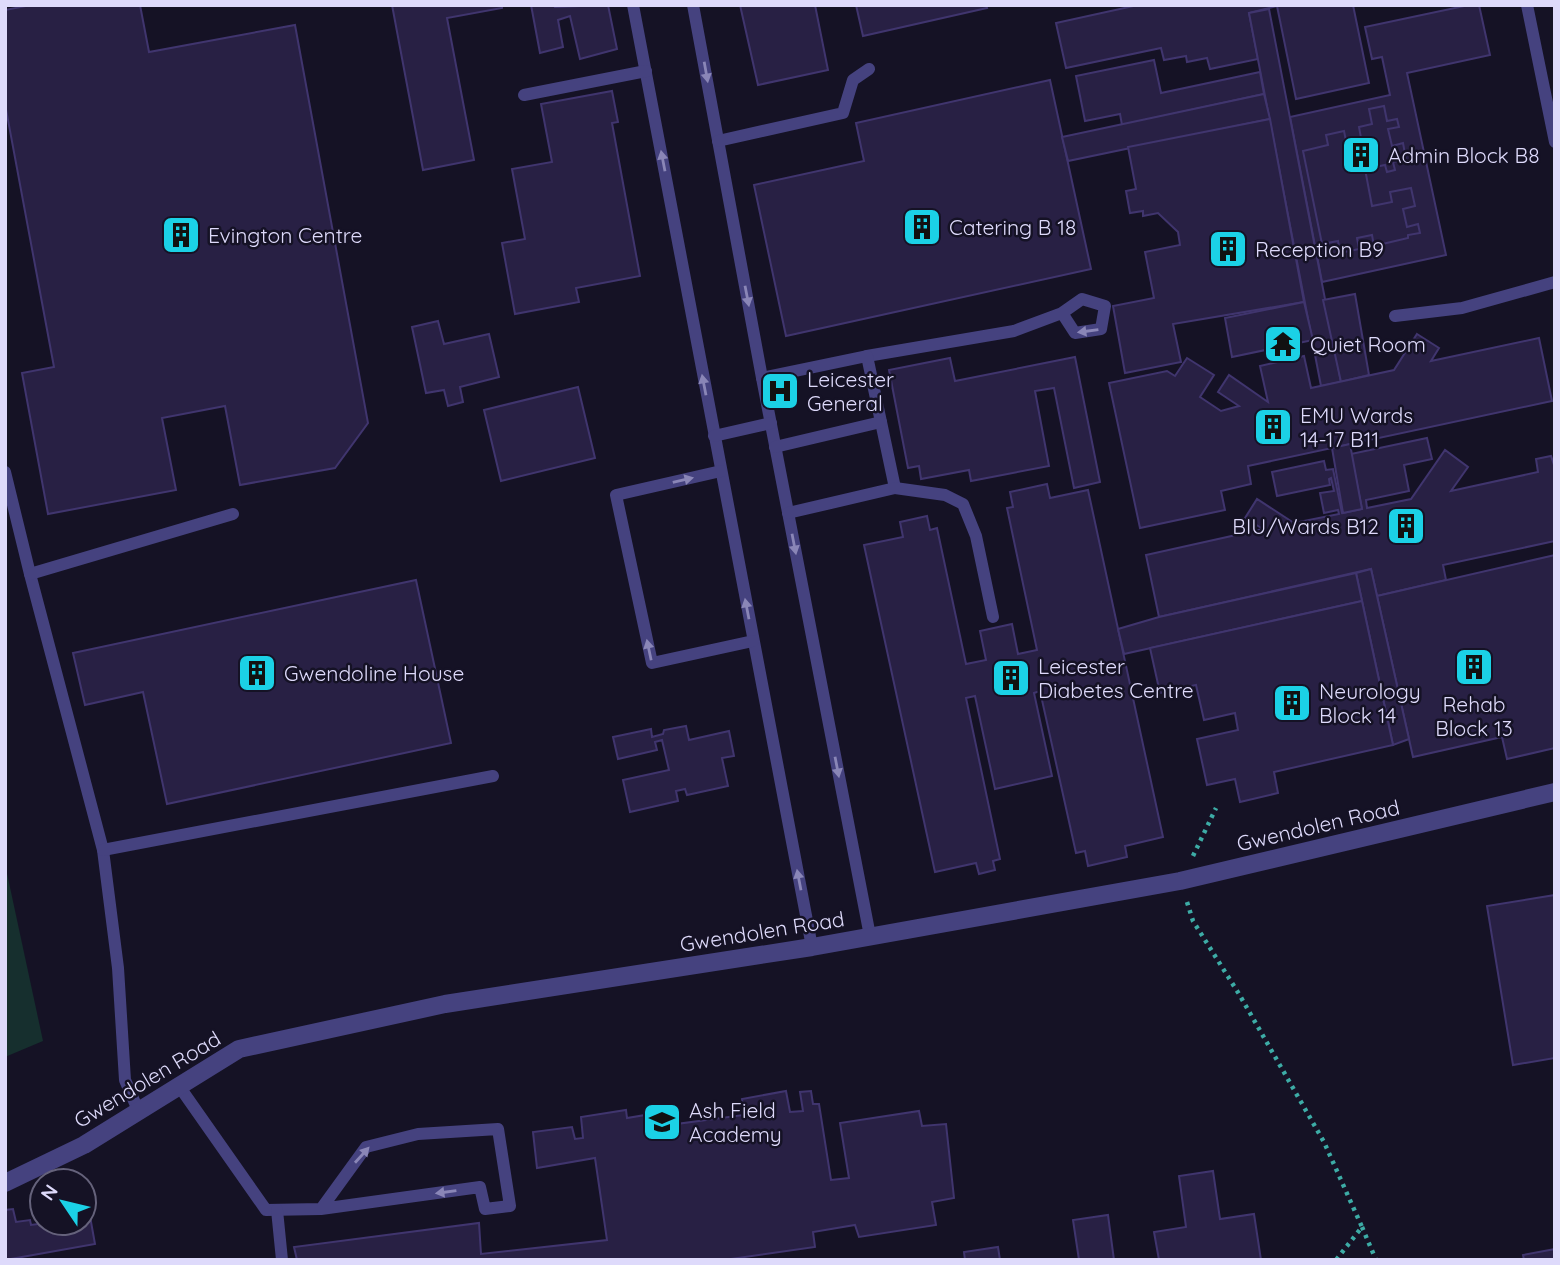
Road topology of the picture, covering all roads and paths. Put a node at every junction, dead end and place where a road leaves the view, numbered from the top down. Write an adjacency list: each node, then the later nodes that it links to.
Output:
1 (633, 5): 5 (lane)
2 (693, 5): 7 (lane, one-way to 7)
3 (1527, 5): 8 (lane)
4 (869, 69): 7 (lane)
5 (646, 71): 6 (lane); 16 (lane, one-way to 5)
6 (524, 95)
7 (718, 141): 13 (lane, one-way to 13)
8 (1555, 142)
9 (1555, 282): 11 (lane)
10 (1062, 313): 12 (lane)
11 (1395, 316)
12 (867, 356): 13 (lane); 14 (lane)
13 (762, 379): 15 (lane)
14 (881, 422): 17 (lane); 20 (lane)
15 (771, 424): 16 (lane); 17 (lane)
16 (714, 436): 18 (lane)
17 (775, 447): 21 (lane)
18 (721, 471): 25 (lane, one-way to 18); 25 (lane, one-way to 18)
19 (5, 472): 23 (lane)
20 (895, 488): 21 (lane); 24 (lane)
21 (788, 513): 31 (lane, one-way to 31)
22 (233, 514): 23 (lane)
23 (30, 574): 29 (lane)
24 (993, 617)
25 (753, 641): 32 (lane, one-way to 25)
26 (493, 776): 29 (lane)
27 (1555, 792): 30 (street, Gwendolen Road)
28 (1216, 808): 30 (path)
29 (103, 850): 34 (lane)
30 (1180, 881): 31 (street, Gwendolen Road); 38 (path)
31 (870, 936): 32 (street, Gwendolen Road)
32 (812, 947): 33 (street, Gwendolen Road)
33 (179, 1086): 34 (street, Gwendolen Road); 37 (lane)
34 (138, 1110): 35 (street, Gwendolen Road)
35 (5, 1183)
36 (321, 1209): 36 (lane, one-way to 36); 37 (lane)
37 (277, 1210): 39 (lane)
38 (1363, 1227): 40 (path); 41 (path)
39 (282, 1260)
40 (1336, 1260)
41 (1376, 1260)

